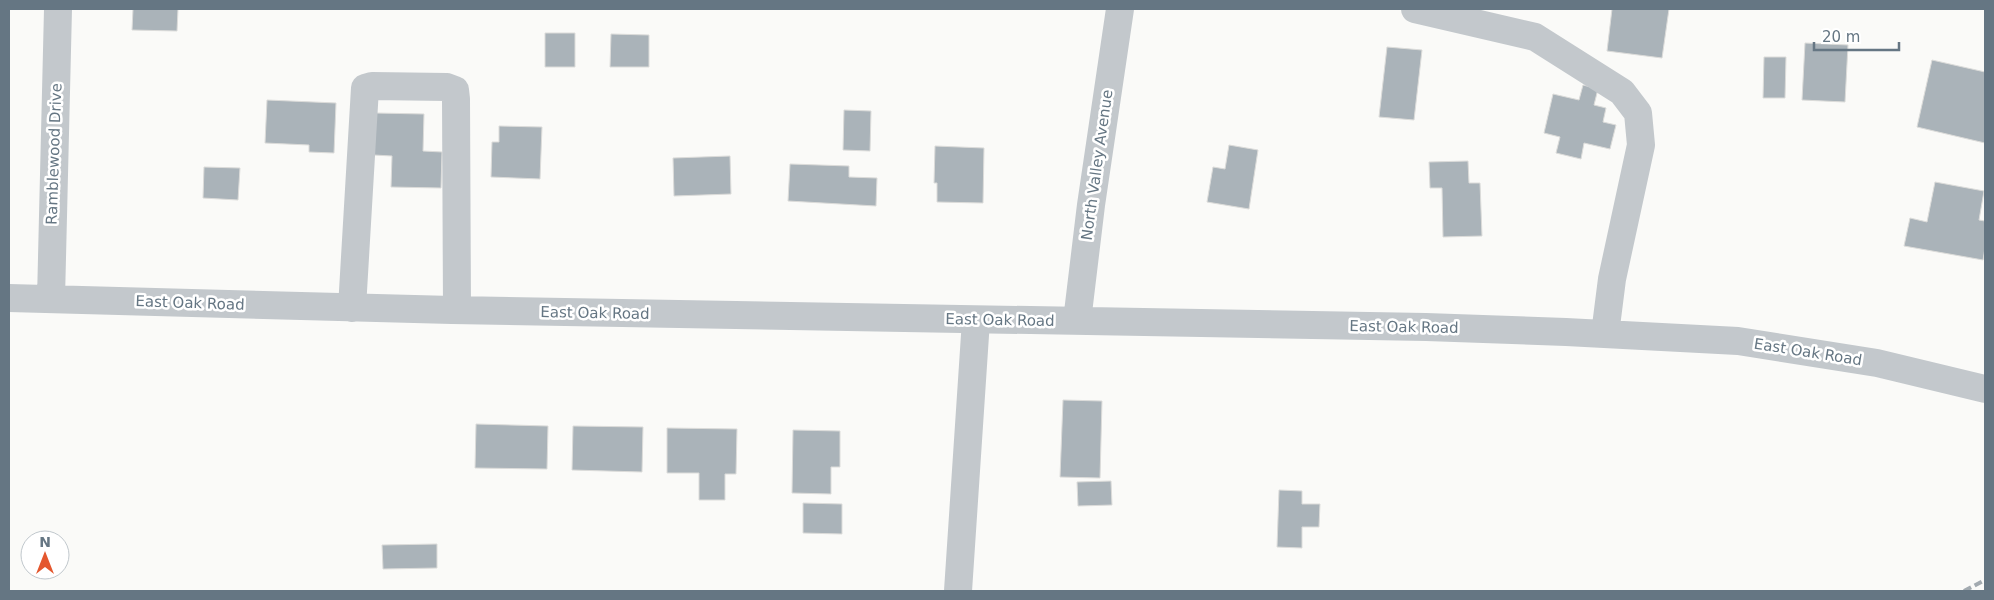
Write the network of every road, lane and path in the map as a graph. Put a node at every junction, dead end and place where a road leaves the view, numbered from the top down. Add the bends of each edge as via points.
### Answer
1 (58, 9) edge
2 (1120, 9) edge
3 (1415, 9) edge
4 (9, 298) edge
5 (50, 299) junction
6 (352, 308) junction
7 (457, 310) junction
8 (976, 320) junction
9 (1077, 321) junction
10 (1605, 334) junction
11 (1985, 390) edge
12 (958, 591) edge

1 - 5 street, Ramblewood Drive
2 - 9 street, North Valley Avenue
3 - 10 street via 1535,37 1622,92 1638,113 1640,145 1612,279
4 - 5 street, East Oak Road
5 - 6 street, East Oak Road
6 - 7 street, East Oak Road
6 - 7 street via 365,88 447,87 455,90 456,99
7 - 8 street, East Oak Road
8 - 9 street, East Oak Road
8 - 12 street
9 - 10 street, East Oak Road via 1426,327
10 - 11 street, East Oak Road via 1738,341 1877,363

